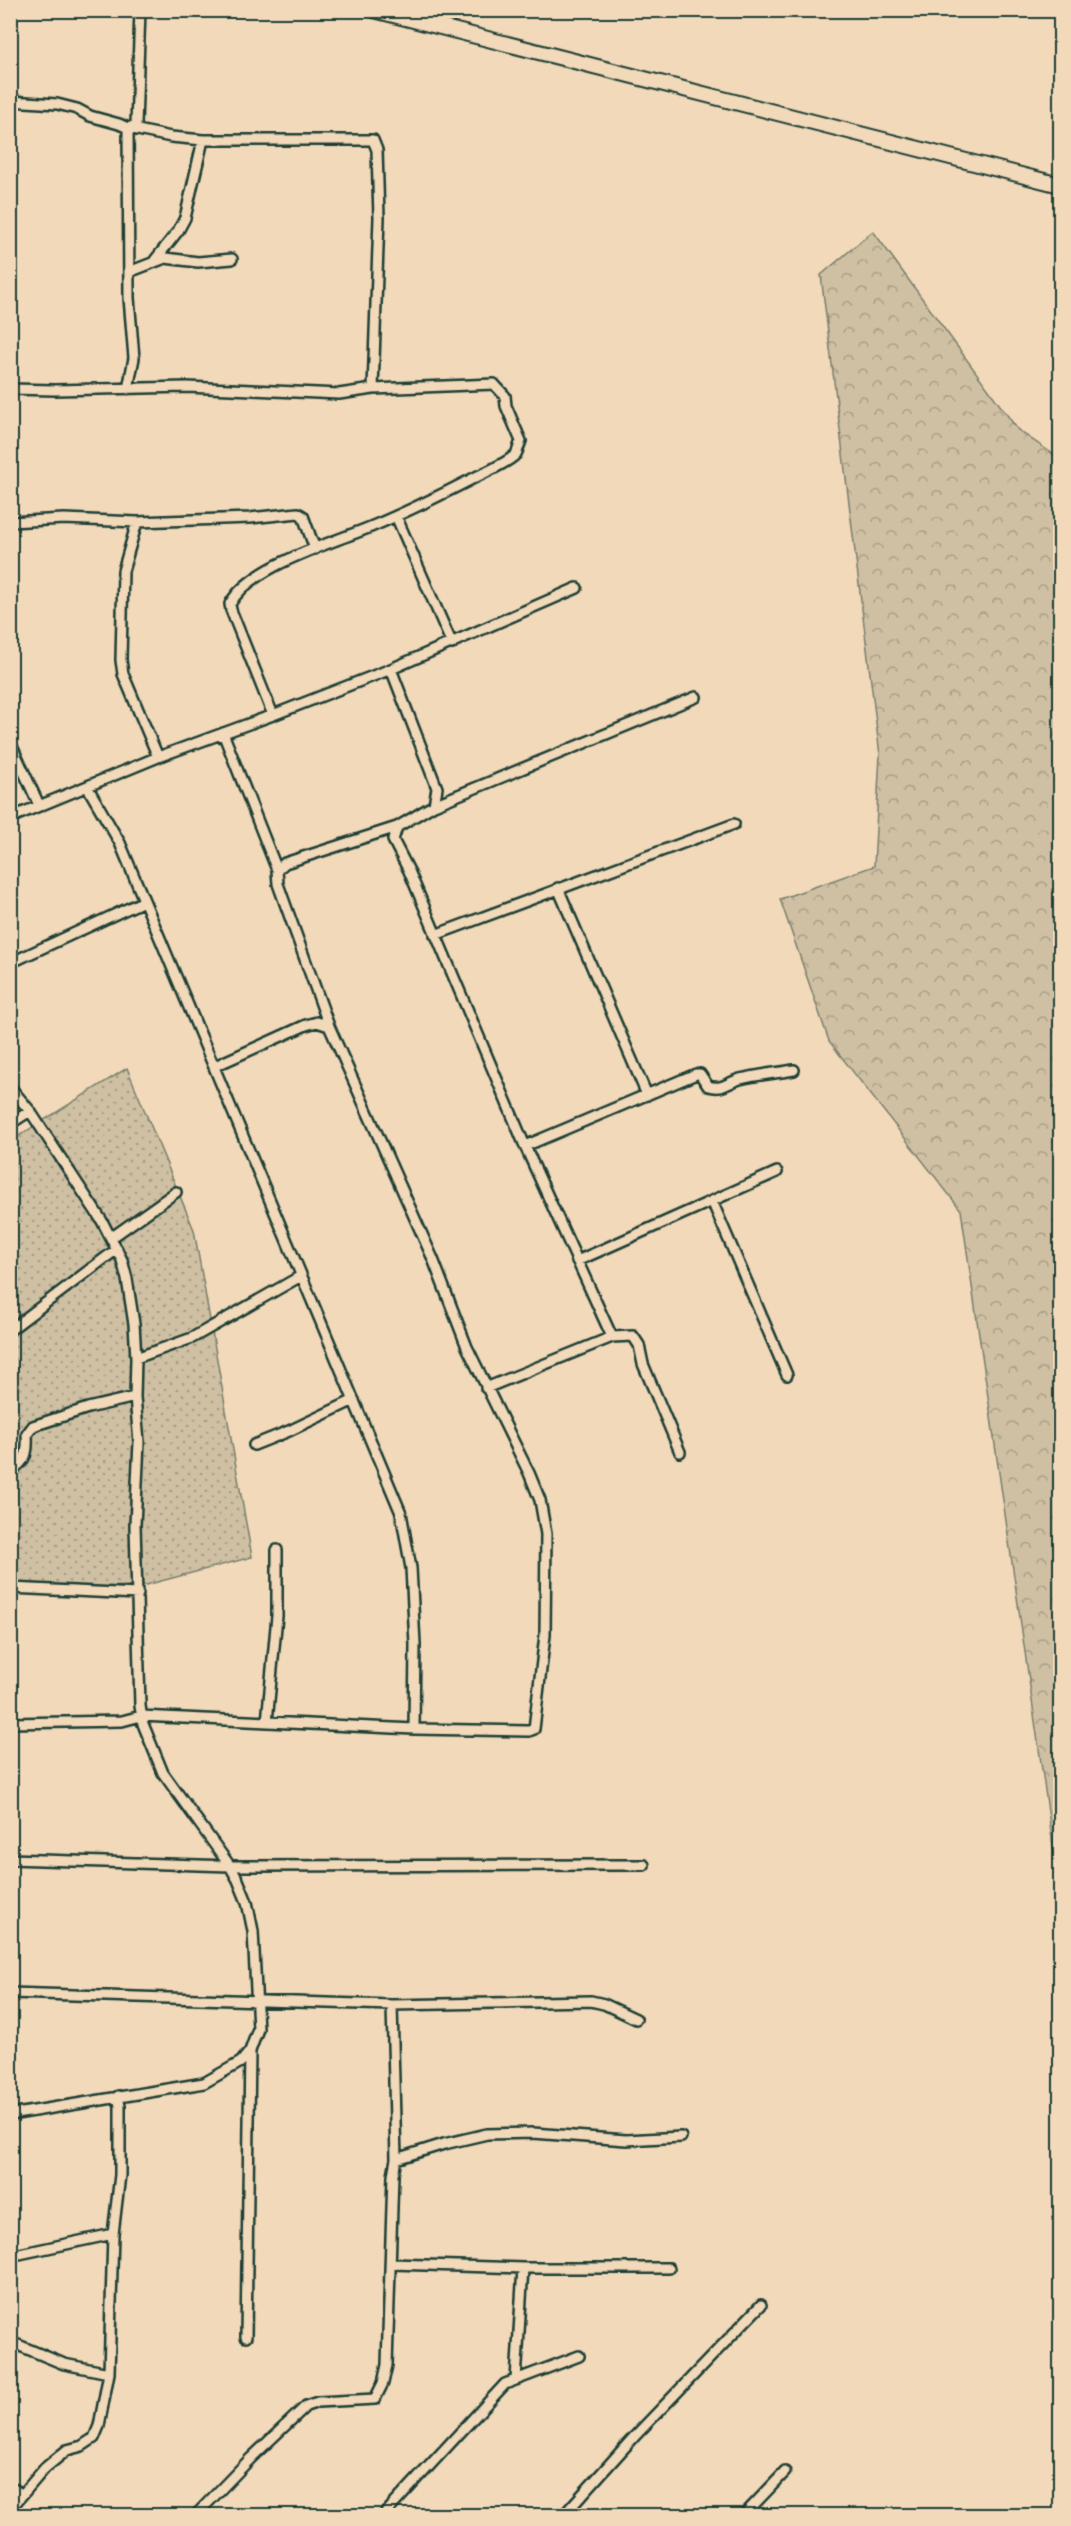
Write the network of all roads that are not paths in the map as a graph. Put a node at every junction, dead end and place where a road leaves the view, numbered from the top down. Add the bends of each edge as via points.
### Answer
1 (140, 10) edge
2 (374, 10) edge
3 (10, 101) edge
4 (128, 128) junction
5 (203, 140) junction
6 (1060, 185) edge
7 (155, 260) junction
8 (232, 260) dead end
9 (129, 272) junction
10 (10, 389) edge
11 (128, 389) junction
12 (373, 389) junction
13 (396, 516) junction
14 (10, 522) edge
15 (137, 522) junction
16 (315, 549) junction
17 (577, 588) dead end
18 (452, 644) junction
19 (391, 669) junction
20 (696, 697) dead end
21 (273, 715) junction
22 (223, 733) junction
23 (10, 742) edge
24 (158, 757) junction
25 (88, 788) junction
26 (434, 805) junction
27 (39, 806) junction
28 (10, 818) edge
29 (734, 824) dead end
30 (397, 827) junction
31 (277, 870) junction
32 (558, 888) junction
33 (144, 902) junction
34 (435, 934) junction
35 (10, 963) edge
36 (328, 1026) junction
37 (215, 1066) junction
38 (794, 1070) dead end
39 (10, 1087) edge
40 (647, 1095) junction
41 (30, 1111) junction
42 (10, 1124) edge
43 (525, 1146) junction
44 (777, 1172) dead end
45 (176, 1192) dead end
46 (712, 1202) junction
47 (111, 1238) junction
48 (117, 1250) junction
49 (578, 1262) junction
50 (301, 1276) junction
51 (10, 1330) edge
52 (612, 1337) junction
53 (136, 1358) junction
54 (787, 1375) dead end
55 (486, 1388) junction
56 (135, 1397) junction
57 (354, 1400) junction
58 (254, 1445) dead end
59 (680, 1452) dead end
60 (10, 1471) edge
61 (277, 1550) dead end
62 (10, 1588) edge
63 (138, 1594) junction
64 (141, 1716) junction
65 (267, 1722) junction
66 (10, 1723) edge
67 (414, 1729) junction
68 (10, 1859) edge
69 (644, 1865) dead end
70 (230, 1866) junction
71 (10, 1993) edge
72 (256, 2001) junction
73 (392, 2005) junction
74 (636, 2019) dead end
75 (250, 2051) junction
76 (118, 2096) junction
77 (10, 2115) edge
78 (681, 2137) dead end
79 (396, 2159) junction
80 (113, 2234) junction
81 (10, 2256) edge
82 (391, 2264) junction
83 (523, 2268) junction
84 (669, 2268) dead end
85 (761, 2305) dead end
86 (246, 2337) dead end
87 (18, 2345) dead end
88 (579, 2356) dead end
89 (109, 2373) junction
90 (516, 2380) junction
91 (785, 2472) dead end
92 (10, 2486) edge
93 (22, 2495) junction
94 (10, 2509) edge
95 (195, 2516) edge
96 (383, 2516) edge
97 (563, 2516) edge
98 (744, 2516) edge

1 - 4 street via 136,125
2 - 6 main road
3 - 4 street via 57,104
4 - 5 street
4 - 9 street
5 - 7 street via 185,218
5 - 12 street via 368,139 376,145 379,218
7 - 8 street
7 - 9 street
9 - 11 street via 134,358
10 - 11 street
11 - 12 street via 187,387 339,394
12 - 13 street via 494,384 505,396 521,441 516,453 499,465
13 - 16 street
13 - 18 street
14 - 15 street
15 - 16 street via 298,513 303,516
15 - 24 street via 123,571 121,660 123,674
16 - 21 street via 256,576 230,603
17 - 18 street
18 - 19 street
19 - 21 street
19 - 26 street via 437,788
20 - 26 street
21 - 22 street
22 - 24 street
22 - 31 street
23 - 27 street
24 - 25 street
25 - 27 street
25 - 33 street via 120,843
26 - 30 street
27 - 28 street
29 - 32 street
30 - 31 street via 285,863
30 - 34 street via 393,840
31 - 36 street via 278,884
32 - 34 street
32 - 40 street
33 - 35 street
33 - 37 street
34 - 43 street
36 - 37 street via 317,1022 306,1025
36 - 55 street via 433,1259
37 - 50 street
38 - 40 street via 715,1088 696,1074
39 - 41 street
40 - 43 street
41 - 42 street
41 - 47 street
43 - 49 street
44 - 46 street
45 - 47 street
46 - 49 street
46 - 54 street
47 - 48 street
48 - 51 street
48 - 53 street via 127,1279
49 - 52 street
50 - 53 street via 192,1338
50 - 57 street
52 - 55 street
52 - 59 street via 633,1336 639,1345
53 - 56 street
55 - 67 street via 529,1473 540,1500 546,1534 545,1635 536,1724 530,1731
56 - 60 street via 33,1426 27,1434 28,1453
56 - 63 street via 139,1442 135,1525
57 - 58 street
57 - 67 street via 401,1513 411,1568
61 - 65 street via 277,1616
62 - 63 street
63 - 64 street
64 - 65 street
64 - 66 street via 122,1721
64 - 70 street via 163,1773
65 - 67 street
68 - 70 street
69 - 70 street
70 - 72 street via 247,1902 253,1931
71 - 72 street
72 - 73 street
72 - 75 street via 258,2029
73 - 74 street via 591,2001
73 - 79 street
75 - 76 street via 231,2069 204,2083
75 - 86 street
76 - 77 street
76 - 80 street via 120,2175
78 - 79 street via 626,2140 487,2134
79 - 82 street
80 - 81 street
80 - 89 street
82 - 83 street
82 - 95 street via 387,2365 384,2383 375,2399 306,2406
83 - 84 street
83 - 90 street
85 - 97 street
87 - 89 street via 64,2364
88 - 90 street
89 - 93 street via 94,2439 60,2454
90 - 96 street via 495,2394
91 - 98 street
92 - 93 street
93 - 94 street

